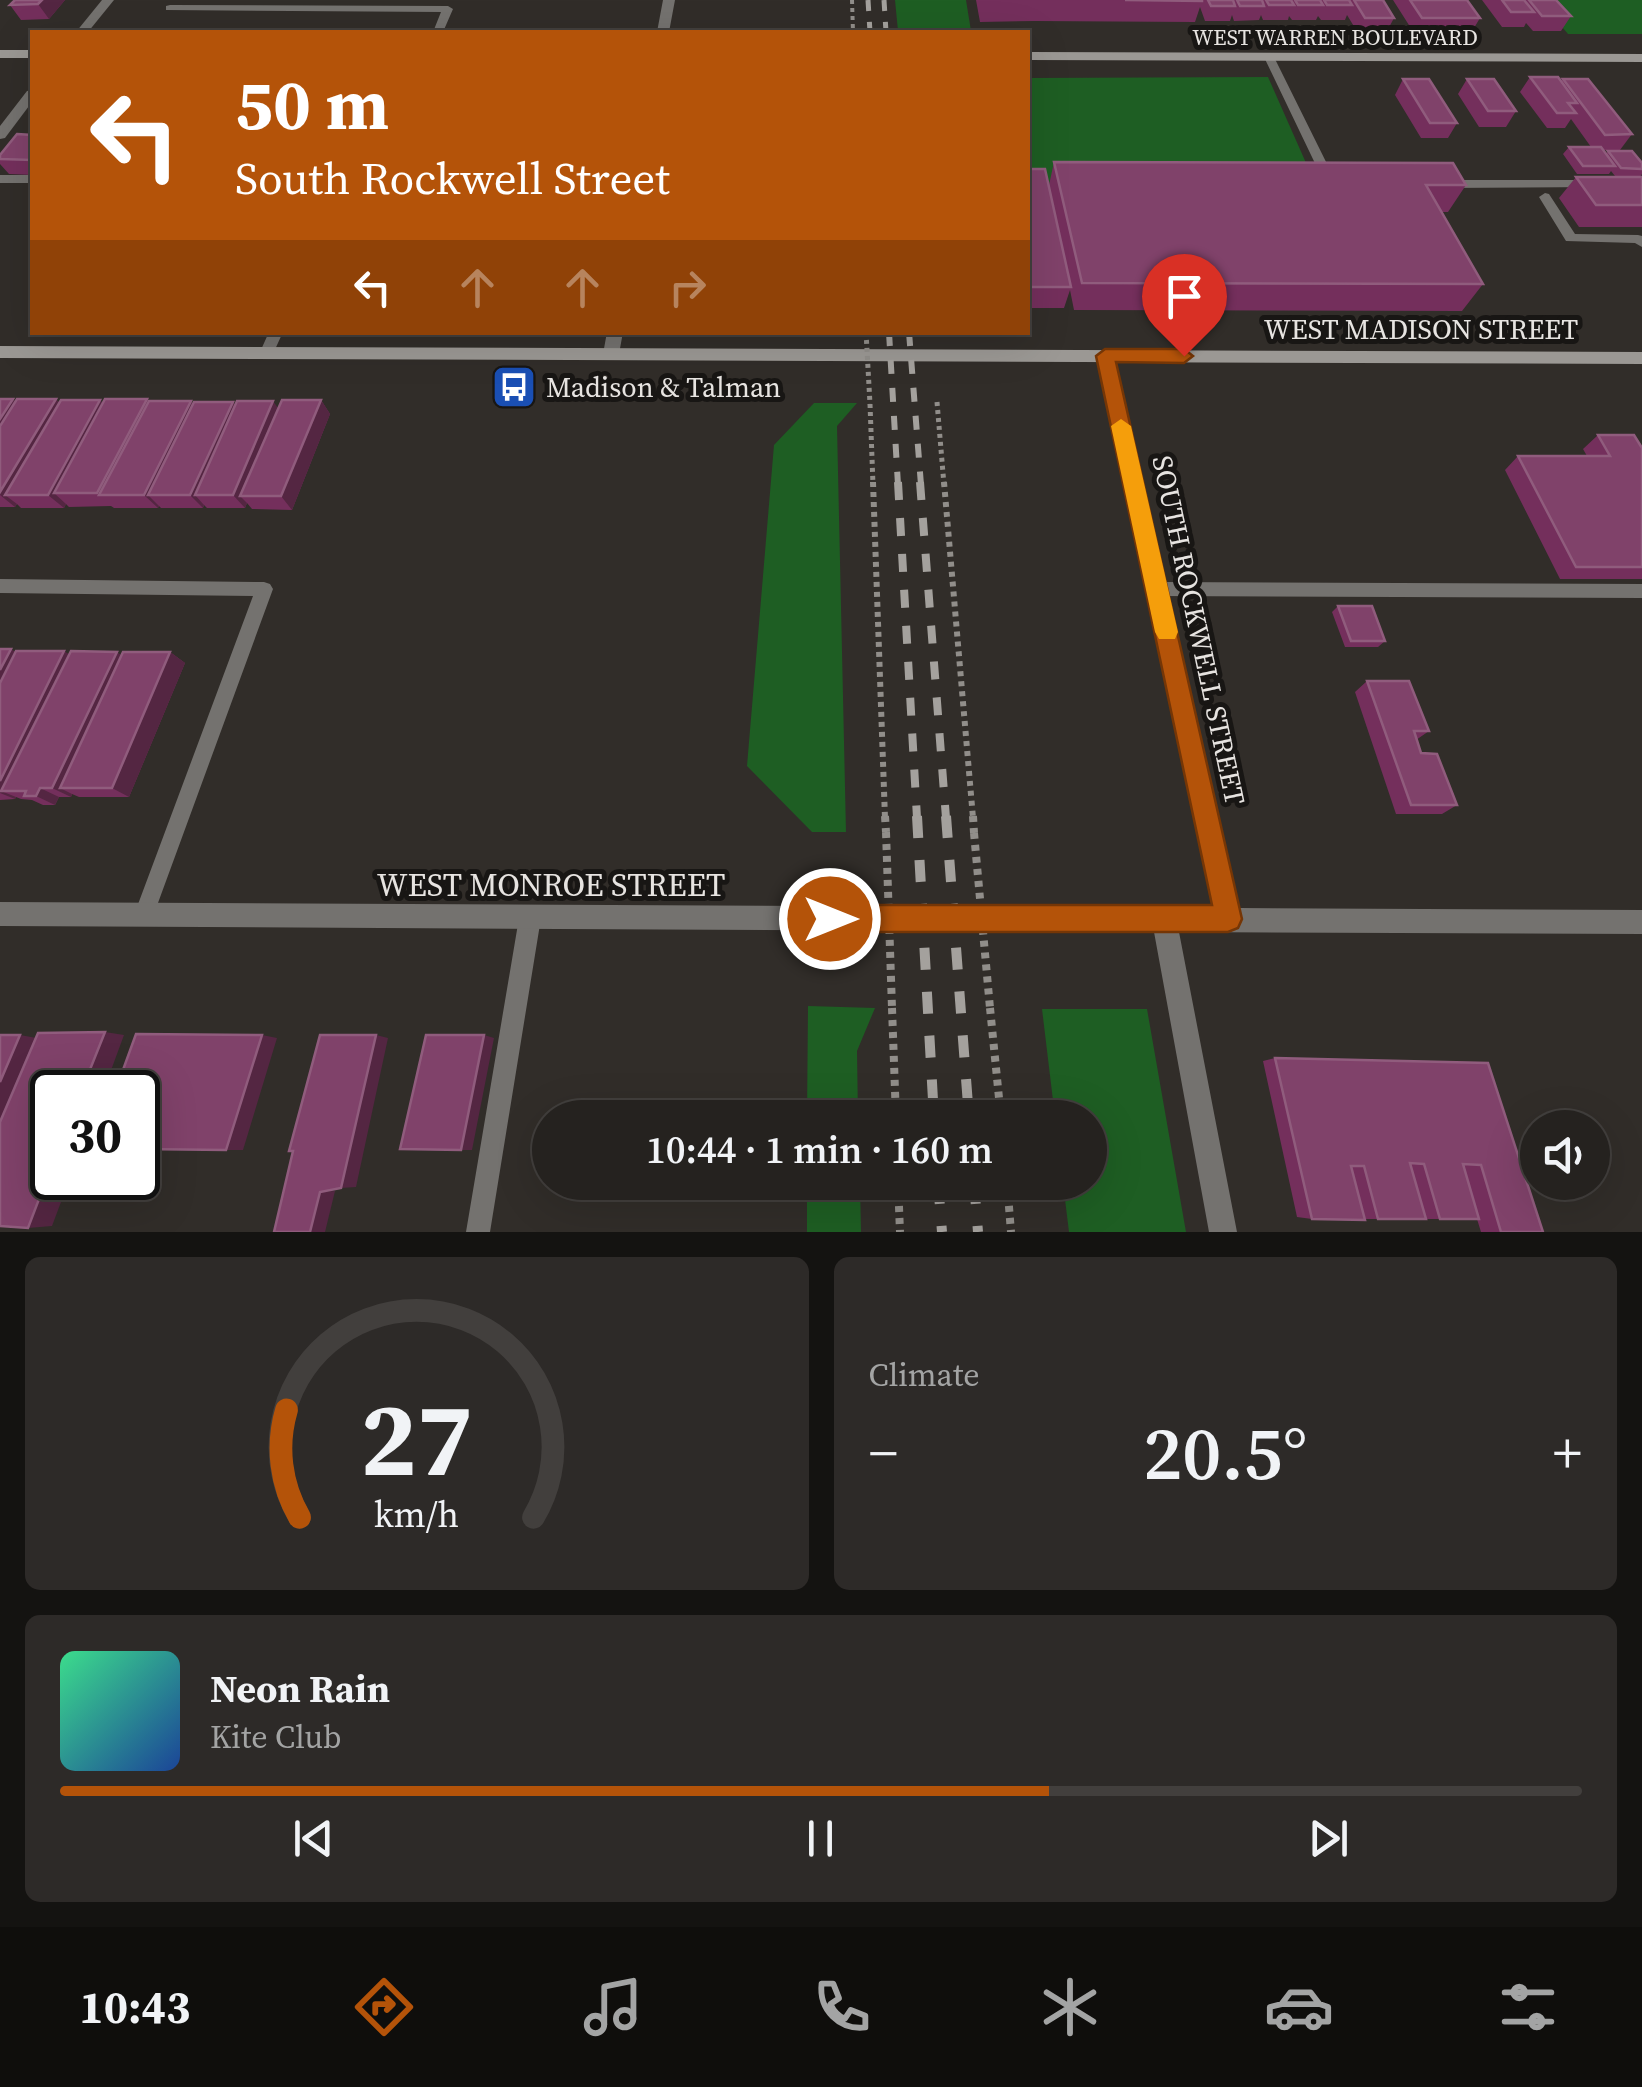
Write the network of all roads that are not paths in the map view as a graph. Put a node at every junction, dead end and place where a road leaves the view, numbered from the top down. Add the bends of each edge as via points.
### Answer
1 (108, 0) edge
2 (669, 0) edge
3 (170, 8) dead end
4 (84, 30) edge
5 (439, 30) edge
6 (664, 30) edge
7 (0, 54) edge
8 (30, 54) edge
9 (1030, 56) edge
10 (1268, 57) junction
11 (1642, 58) edge
12 (30, 97) edge
13 (0, 135) edge
14 (0, 179) edge
15 (30, 179) edge
16 (1350, 184) edge
17 (1424, 184) edge
18 (1606, 184) edge
19 (1544, 197) dead end
20 (1642, 244) edge
21 (275, 335) edge
22 (614, 335) edge
23 (0, 352) edge
24 (267, 352) junction
25 (611, 354) junction
26 (1105, 356) junction
27 (1642, 358) edge
28 (0, 586) edge
29 (1158, 589) junction
30 (1642, 591) edge
31 (0, 914) edge
32 (144, 916) junction
33 (530, 918) junction
34 (1164, 918) junction
35 (1228, 919) junction
36 (1642, 922) edge
37 (478, 1232) edge
38 (1223, 1232) edge

1 - 4 street
2 - 6 street
3 - 5 lane via 448,9
7 - 8 main road
9 - 10 main road, WEST WARREN BOULEVARD
10 - 11 main road, WEST WARREN BOULEVARD
10 - 16 lane via 1331,184
12 - 13 street
14 - 15 lane
17 - 18 lane
19 - 20 lane via 1571,238 1638,238
21 - 24 lane
22 - 25 street
23 - 24 main road, WEST MADISON STREET
24 - 25 main road, WEST MADISON STREET
25 - 26 main road, WEST MADISON STREET
26 - 27 main road, WEST MADISON STREET
26 - 29 street, SOUTH ROCKWELL STREET
28 - 32 lane via 264,589
29 - 30 lane
29 - 35 street, SOUTH ROCKWELL STREET
31 - 32 street, WEST MONROE STREET
32 - 33 street, WEST MONROE STREET
33 - 34 street, WEST MONROE STREET
33 - 37 lane
34 - 35 street, WEST MONROE STREET
34 - 38 street
35 - 36 street, WEST MONROE STREET

